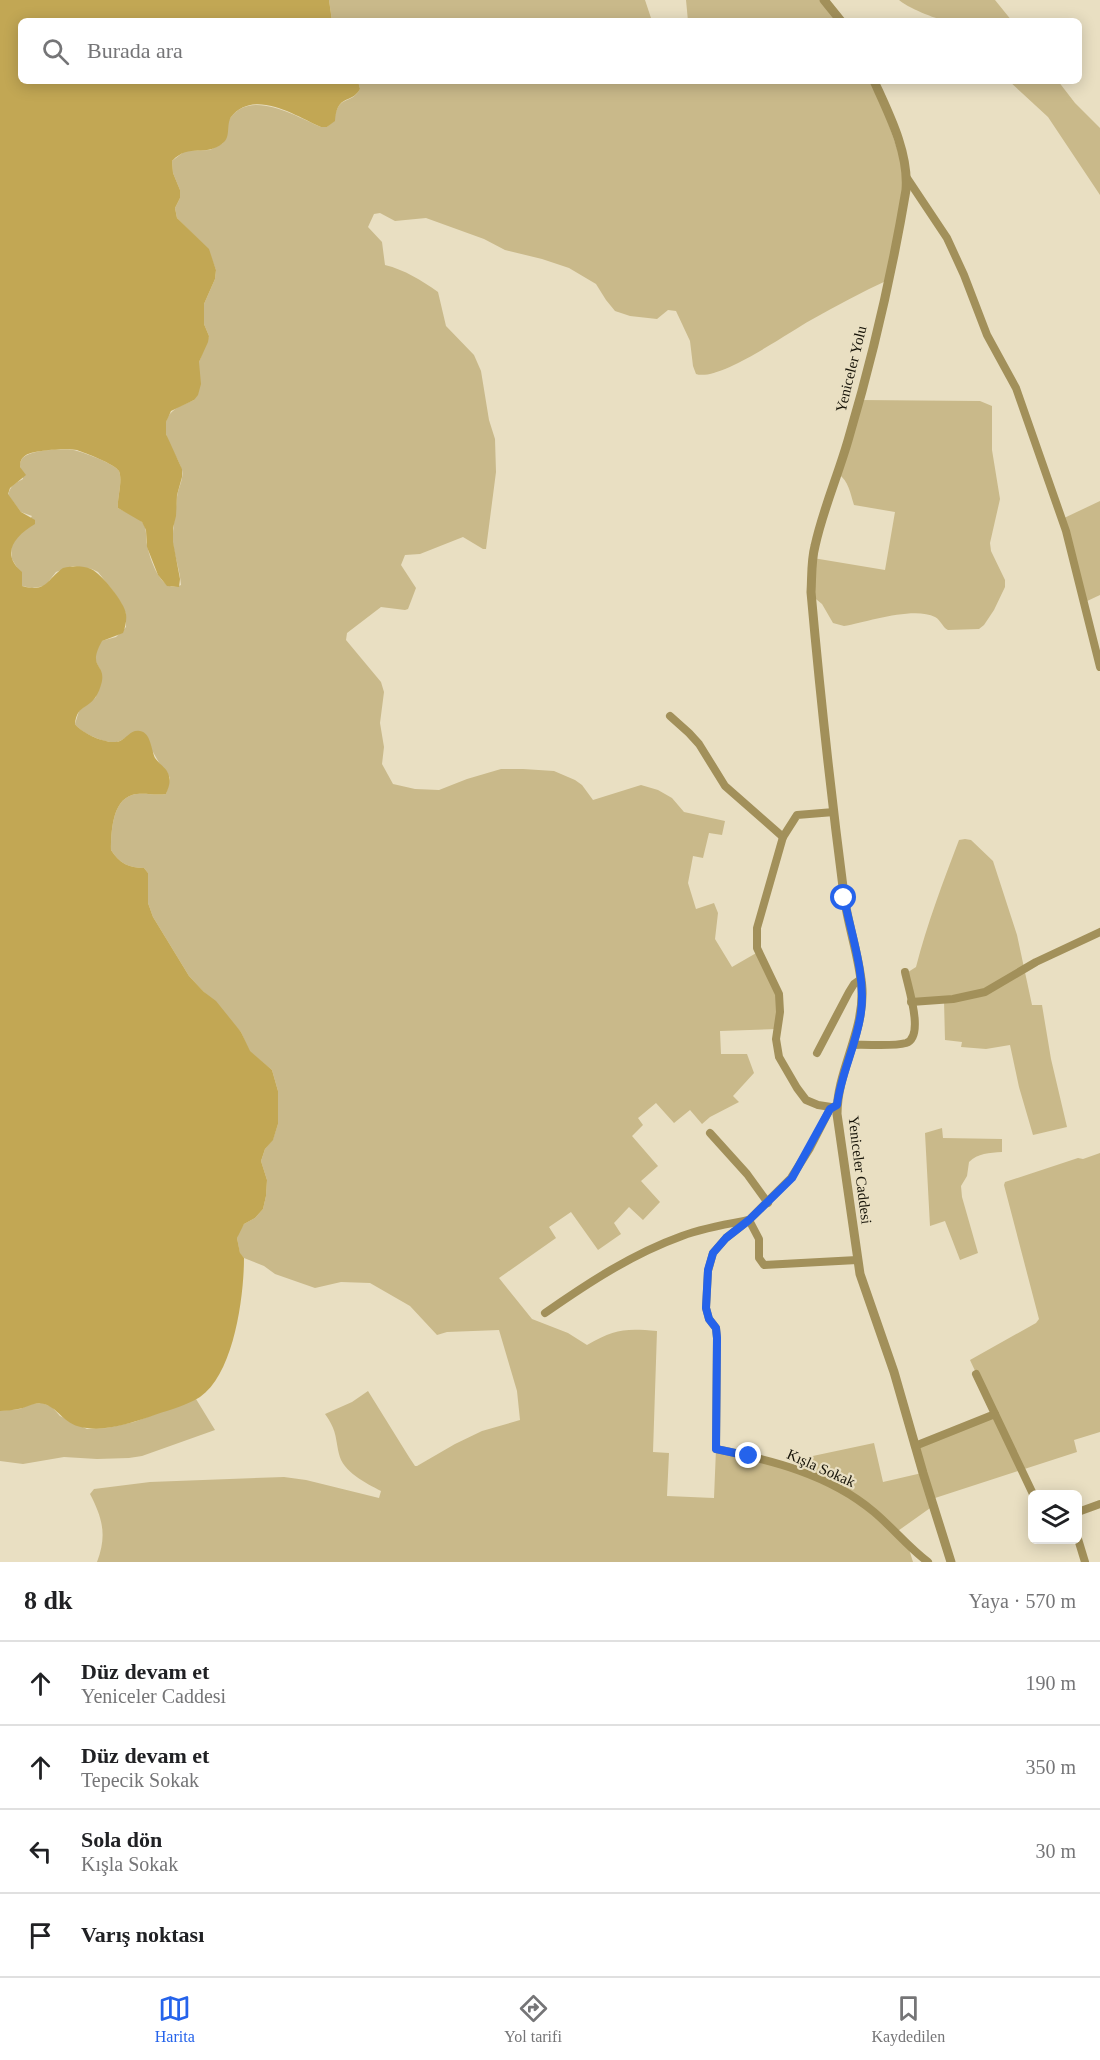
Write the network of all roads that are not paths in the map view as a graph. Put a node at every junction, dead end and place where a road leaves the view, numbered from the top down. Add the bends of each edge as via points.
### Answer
1 (824, 0) edge
2 (839, 18) edge
3 (875, 84) edge
4 (907, 178) junction
5 (819, 666) joint
6 (1100, 667) edge
7 (670, 716) dead end
8 (834, 812) junction
9 (783, 837) junction
10 (1100, 932) edge
11 (905, 972) dead end
12 (861, 979) junction
13 (911, 1002) junction
14 (853, 1045) junction
15 (817, 1053) dead end
16 (834, 1106) junction
17 (710, 1133) dead end
18 (768, 1203) junction
19 (749, 1220) junction
20 (857, 1260) junction
21 (545, 1313) dead end
22 (976, 1374) dead end
23 (995, 1414) junction
24 (915, 1446) junction
25 (1031, 1490) edge
26 (1100, 1504) edge
27 (1082, 1510) edge
28 (1079, 1544) edge
29 (928, 1562) edge
30 (951, 1562) edge
31 (1085, 1562) edge

1 - 2 street
3 - 4 street, Yeniceler Yolu via 893,125
4 - 5 street, Yeniceler Yolu via 866,374 814,548 811,592
4 - 6 street via 947,238 987,335 1016,388 1075,562
5 - 8 street, Yeniceler Caddesi
7 - 9 street via 699,744 725,786
8 - 9 street via 797,815
8 - 12 street, Yeniceler Caddesi via 844,898
9 - 16 street via 757,928 757,948 779,994 779,1057 806,1100
10 - 13 street via 1036,962 985,992
11 - 13 street
12 - 14 street, Yeniceler Caddesi via 861,1011
12 - 15 street via 849,992
13 - 14 street via 916,1025 912,1040 903,1044
14 - 16 street, Yeniceler Caddesi
16 - 18 street via 792,1178
16 - 20 street, Yeniceler Caddesi
17 - 18 street
18 - 19 street
19 - 20 street via 759,1239 759,1258 764,1265
19 - 21 street via 683,1235 656,1247 600,1276
19 - 29 street, Kışla Sokak via 718,1245 708,1270 706,1308 717,1338 716,1449 781,1464 834,1486 873,1512
20 - 24 street, Yeniceler Caddesi
22 - 23 street
23 - 24 street
23 - 25 street
24 - 30 street, Yeniceler Caddesi
26 - 27 street
28 - 31 street

